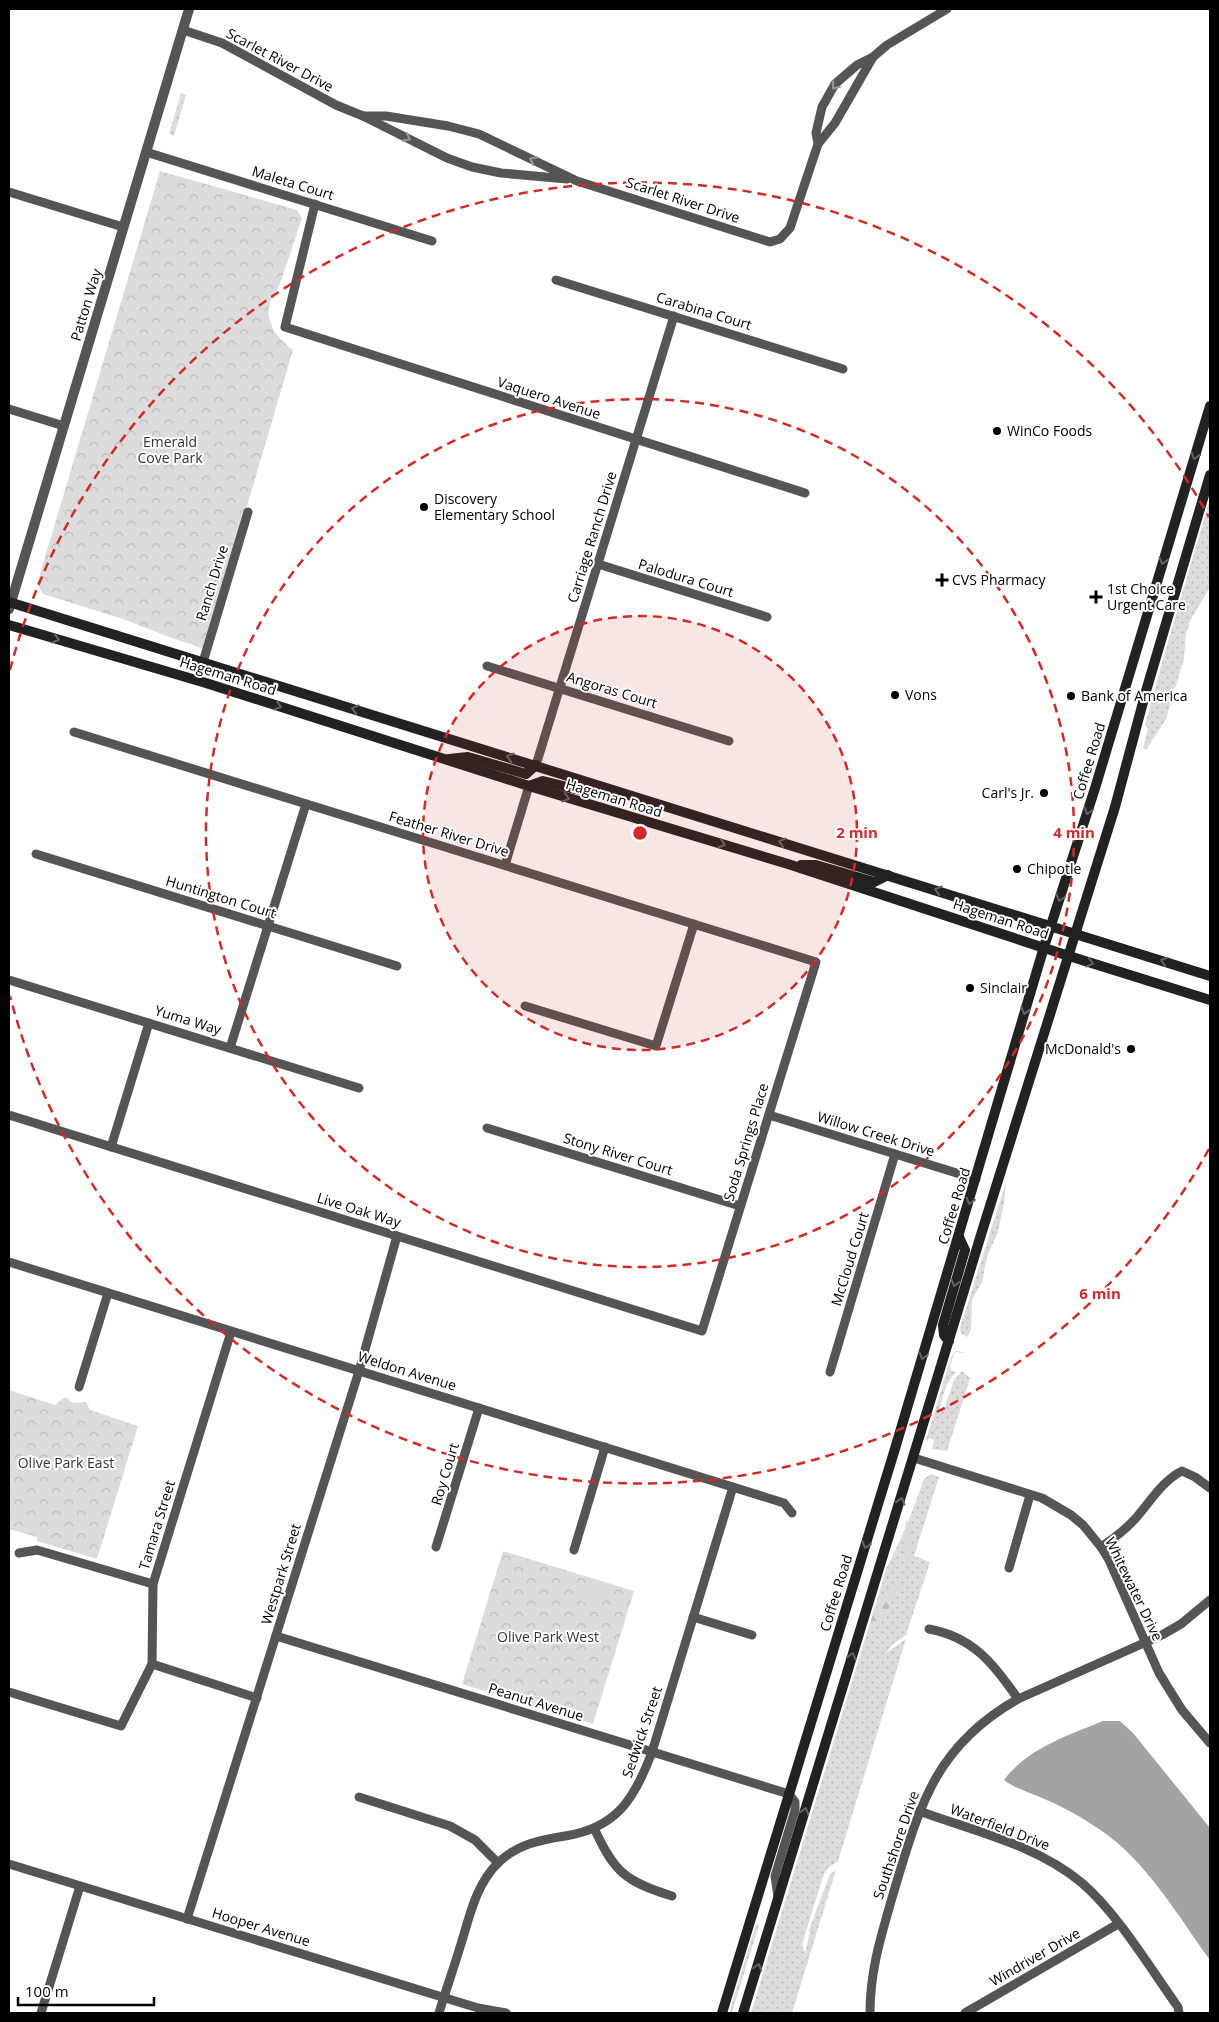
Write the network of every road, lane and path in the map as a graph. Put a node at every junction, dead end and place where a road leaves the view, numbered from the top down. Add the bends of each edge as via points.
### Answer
1 (189, 9) edge
2 (947, 9) edge
3 (183, 30) junction
4 (873, 57) junction
5 (363, 116) junction
6 (818, 144) junction
7 (146, 152) junction
8 (577, 181) junction
9 (9, 192) edge
10 (314, 204) junction
11 (123, 227) junction
12 (432, 241) dead end
13 (556, 280) dead end
14 (674, 316) junction
15 (843, 369) dead end
16 (1210, 406) edge
17 (9, 409) edge
18 (64, 426) junction
19 (636, 440) junction
20 (1210, 475) edge
21 (805, 493) dead end
22 (248, 512) dead end
23 (598, 564) junction
24 (9, 604) edge
25 (767, 617) dead end
26 (9, 625) edge
27 (202, 662) junction
28 (487, 666) dead end
29 (560, 689) junction
30 (74, 732) dead end
31 (729, 741) dead end
32 (446, 759) junction
33 (536, 766) junction
34 (529, 786) junction
35 (638, 799) junction
36 (306, 804) junction
37 (36, 854) dead end
38 (788, 864) junction
39 (505, 865) junction
40 (888, 875) junction
41 (694, 924) junction
42 (1051, 925) junction
43 (268, 926) junction
44 (1076, 933) junction
45 (1044, 947) junction
46 (1069, 956) junction
47 (816, 962) joint
48 (397, 966) dead end
49 (1210, 976) edge
50 (9, 980) edge
51 (1210, 1000) edge
52 (526, 1006) dead end
53 (149, 1023) junction
54 (230, 1048) junction
55 (359, 1088) dead end
56 (9, 1115) edge
57 (769, 1115) junction
58 (488, 1128) dead end
59 (111, 1147) junction
60 (895, 1154) junction
61 (976, 1179) junction
62 (740, 1206) junction
63 (398, 1236) junction
64 (959, 1237) junction
65 (9, 1262) edge
66 (108, 1293) junction
67 (702, 1331) joint
68 (231, 1332) junction
69 (949, 1340) junction
70 (359, 1371) junction
71 (830, 1372) dead end
72 (79, 1386) dead end
73 (480, 1408) junction
74 (605, 1447) junction
75 (914, 1458) junction
76 (734, 1487) junction
77 (1210, 1488) edge
78 (1030, 1495) junction
79 (792, 1513) dead end
80 (436, 1547) dead end
81 (1101, 1547) junction
82 (574, 1550) dead end
83 (19, 1553) dead end
84 (1009, 1568) dead end
85 (153, 1584) junction
86 (1210, 1600) edge
87 (693, 1617) junction
88 (929, 1628) dead end
89 (752, 1635) dead end
90 (276, 1636) junction
91 (1146, 1643) junction
92 (152, 1664) junction
93 (9, 1692) edge
94 (256, 1698) junction
95 (1018, 1699) junction
96 (1210, 1743) edge
97 (652, 1752) junction
98 (789, 1794) junction
99 (359, 1797) dead end
100 (919, 1811) junction
101 (594, 1828) junction
102 (498, 1863) junction
103 (9, 1864) edge
104 (80, 1886) junction
105 (672, 1896) dead end
106 (778, 1898) junction
107 (187, 1919) junction
108 (1118, 1924) junction
109 (444, 1998) junction
110 (41, 2013) edge
111 (439, 2013) edge
112 (506, 2013) edge
113 (722, 2013) edge
114 (743, 2013) edge
115 (870, 2013) edge
116 (965, 2013) edge
117 (1178, 2013) edge

1 - 3 street, Patton Way
2 - 4 street via 887,44
3 - 5 street, Scarlet River Drive via 222,43 336,105
3 - 7 street, Patton Way
4 - 6 street via 835,122
4 -> 6 street via 857,64 835,84 822,107 816,133
8 -> 5 street, Scarlet River Drive via 479,134 386,116
5 -> 8 street, Scarlet River Drive via 472,168
6 - 8 street, Scarlet River Drive via 790,228 780,239 770,242
7 - 10 street, Maleta Court
7 - 11 street, Patton Way
9 - 11 street
10 - 12 street, Maleta Court
10 - 19 street, Vaquero Avenue via 285,327
11 - 18 street, Patton Way
13 - 14 street, Carabina Court
14 - 15 street, Carabina Court
14 - 19 street, Carriage Ranch Drive
16 -> 42 main road, Coffee Road
17 - 18 street
18 - 24 street, Patton Way
19 - 21 street, Vaquero Avenue
19 - 23 street, Carriage Ranch Drive
20 - 44 main road
22 - 27 street, Ranch Drive
23 - 25 street, Palodura Court
23 - 29 street, Carriage Ranch Drive
24 - 27 main road, Hageman Road
26 -> 32 main road, Hageman Road
33 -> 27 main road, Hageman Road
28 - 29 street, Angoras Court
29 - 31 street, Angoras Court
29 - 33 street, Carriage Ranch Drive
30 - 36 street, Feather River Drive
32 - 33 main road via 468,757 526,774
32 - 34 main road, Hageman Road
33 - 35 main road, Hageman Road
34 - 35 main road via 543,781 594,794
34 -> 38 main road, Hageman Road
34 - 39 street
40 -> 35 main road, Hageman Road
36 - 39 street, Feather River Drive
36 - 43 street
37 - 43 street, Huntington Court
38 - 40 main road via 816,866 874,882
38 - 45 main road, Hageman Road
39 - 41 street, Feather River Drive
42 -> 40 main road, Hageman Road
41 - 47 street, Feather River Drive
41 - 52 street via 656,1046
42 - 44 main road, Hageman Road
42 - 45 main road, Coffee Road
43 - 48 street, Huntington Court
43 - 54 street
44 - 46 main road
49 -> 44 main road, Hageman Road
45 - 46 main road, Hageman Road
45 -> 61 main road, Coffee Road
46 -> 51 main road, Hageman Road
46 - 69 main road
47 - 57 street, Soda Springs Place
50 - 53 street, Yuma Way
53 - 54 street, Yuma Way
53 - 59 street
54 - 55 street, Yuma Way
56 - 59 street, Live Oak Way
57 - 60 street, Willow Creek Drive
57 - 62 street, Soda Springs Place
58 - 62 street, Stony River Court
59 - 63 street, Live Oak Way
60 - 61 street, Willow Creek Drive
60 - 71 street, McCloud Court
61 -> 64 main road, Coffee Road
62 - 67 street, Soda Springs Place
63 - 67 street, Live Oak Way
63 - 70 street, Westpark Street
64 -> 69 main road via 965,1250 943,1325 944,1335
64 -> 98 main road, Coffee Road
65 - 66 street, Weldon Avenue
66 - 68 street, Weldon Avenue
66 - 72 street
68 - 70 street, Weldon Avenue
68 - 85 street, Tamara Street
69 - 75 main road
70 - 73 street, Weldon Avenue
70 - 90 street, Westpark Street
73 - 74 street, Weldon Avenue
73 - 80 street, Roy Court
74 - 76 street, Weldon Avenue
74 - 82 street
75 - 78 street, Whitewater Drive
106 -> 75 main road
76 - 79 street, Weldon Avenue via 784,1503
76 - 87 street, Sedwick Street
77 - 81 street via 1182,1471 1171,1477 1134,1519
78 - 81 street, Whitewater Drive via 1071,1515
78 - 84 street
81 - 91 street, Whitewater Drive
83 - 85 street via 37,1550
85 - 92 street, Tamara Street
86 - 91 street, Southshore Drive via 1181,1624
87 - 89 street
87 - 97 street, Sedwick Street
88 - 95 street via 962,1638 1006,1681
90 - 94 street, Westpark Street
90 - 97 street, Peanut Avenue
91 - 95 street, Southshore Drive
91 - 96 street, Whitewater Drive via 1170,1692
92 - 93 street, Tamara Street via 121,1726
92 - 94 street
94 - 107 street, Westpark Street
95 - 100 street, Southshore Drive via 985,1720 954,1751
97 - 98 street, Peanut Avenue
97 - 101 street, Sedwick Street via 628,1801
98 - 106 street via 795,1802 795,1810 775,1876
98 - 113 main road, Coffee Road
99 - 102 street via 450,1826 475,1840
100 - 108 street, Waterfield Drive via 1047,1859 1098,1898
100 - 115 street, Southshore Drive via 876,1951
101 - 102 street, Sedwick Street via 533,1842
101 - 105 street via 606,1853 624,1875
102 - 109 street, Sedwick Street via 487,1875 474,1902
103 - 104 street, Hooper Avenue
104 - 107 street, Hooper Avenue
104 - 110 street
114 -> 106 main road
107 - 109 street, Hooper Avenue
108 - 116 street, Windriver Drive
108 - 117 street, Waterfield Drive via 1178,2007
109 - 111 street, Sedwick Street
109 - 112 street, Hooper Avenue

